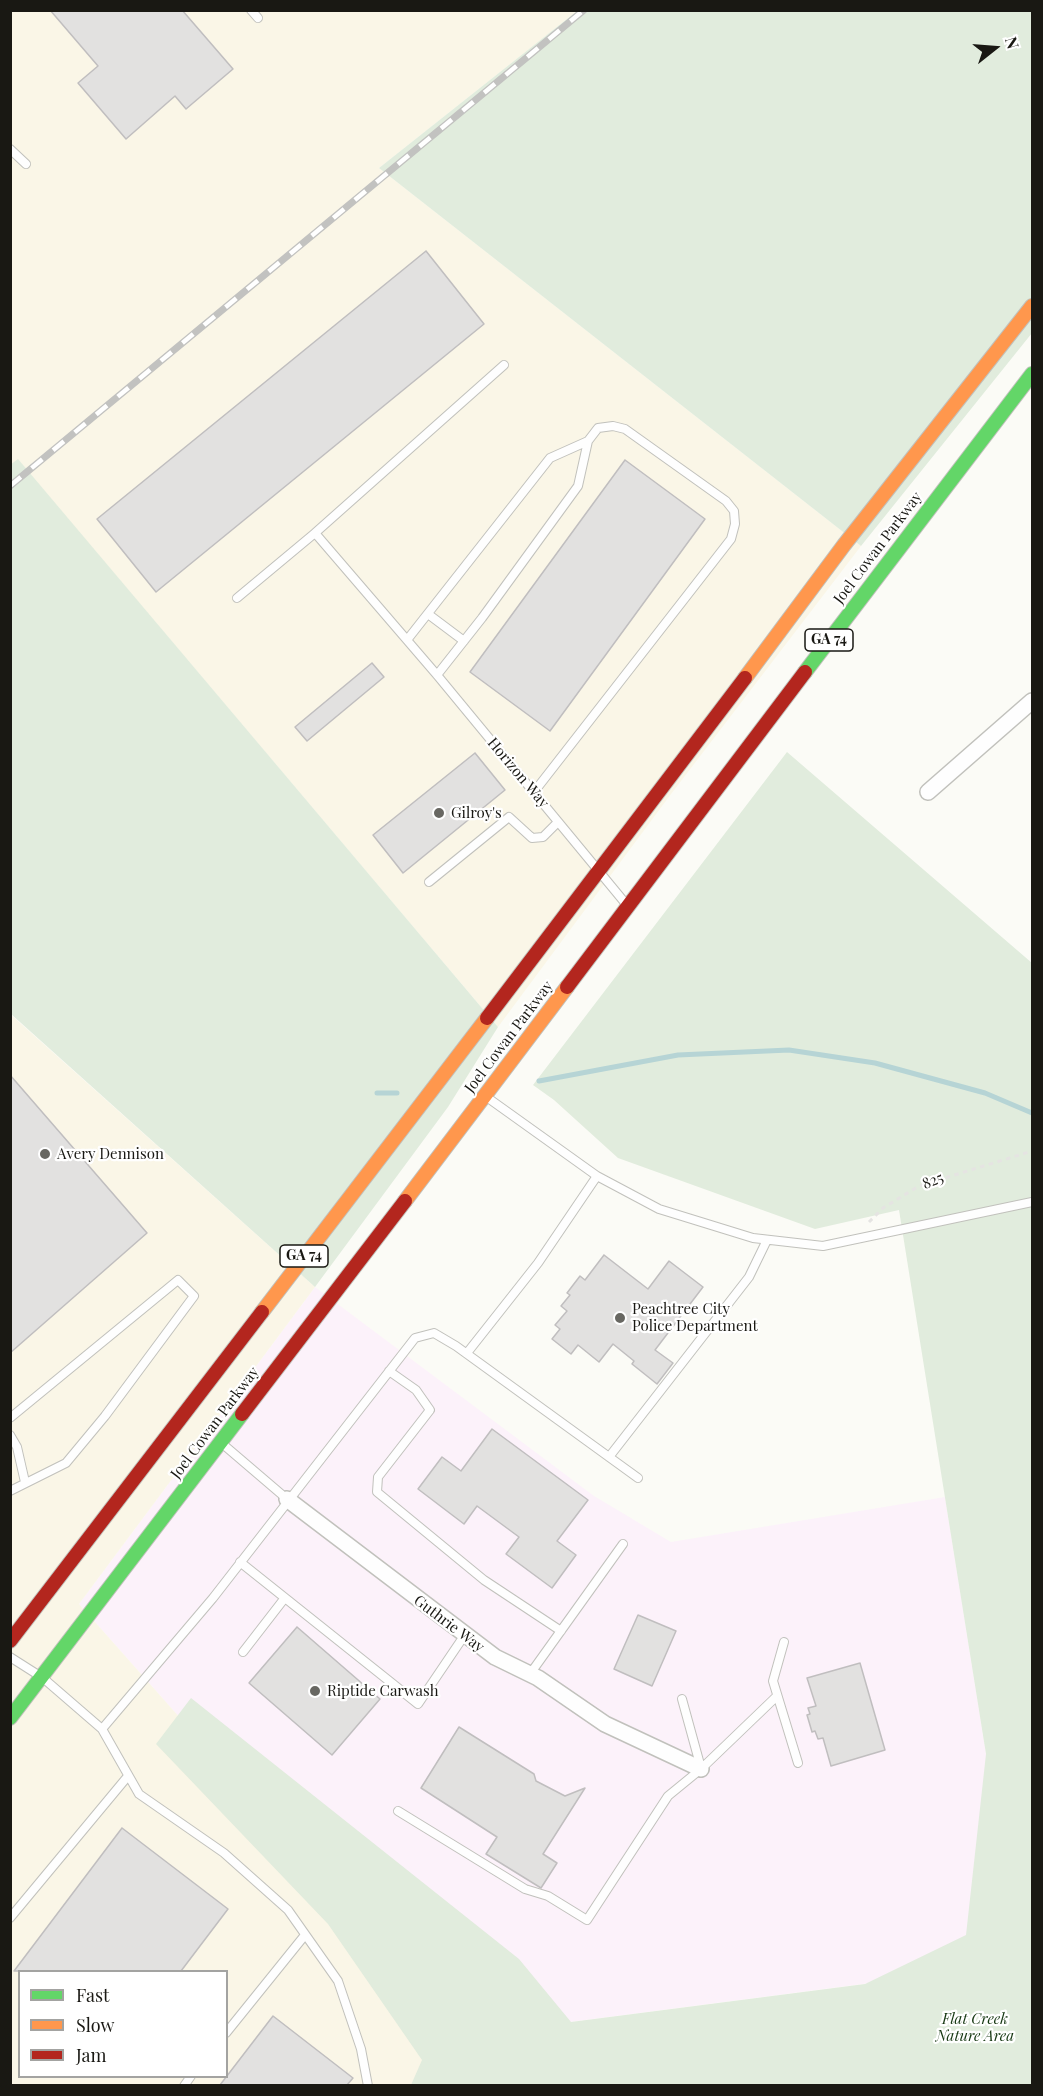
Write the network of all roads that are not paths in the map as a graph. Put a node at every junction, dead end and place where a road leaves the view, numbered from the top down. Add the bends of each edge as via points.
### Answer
1 (251, 10) edge
2 (258, 18) dead end
3 (10, 149) edge
4 (26, 164) dead end
5 (1032, 306) edge
6 (504, 365) dead end
7 (1032, 374) edge
8 (588, 441) junction
9 (315, 533) junction
10 (237, 598) dead end
11 (428, 614) junction
12 (407, 640) junction
13 (464, 641) junction
14 (437, 675) junction
15 (1032, 701) edge
16 (534, 792) junction
17 (928, 792) dead end
18 (558, 822) junction
19 (599, 872) junction
20 (429, 882) dead end
21 (628, 907) junction
22 (485, 1096) junction
23 (597, 1176) junction
24 (1032, 1202) edge
25 (767, 1240) junction
26 (467, 1353) junction
27 (389, 1371) junction
28 (10, 1418) edge
29 (10, 1435) edge
30 (220, 1442) junction
31 (609, 1457) junction
32 (638, 1478) dead end
33 (25, 1482) junction
34 (10, 1491) edge
35 (287, 1499) junction
36 (623, 1544) dead end
37 (240, 1562) junction
38 (284, 1599) junction
39 (561, 1631) junction
40 (464, 1636) junction
41 (10, 1641) edge
42 (784, 1642) dead end
43 (243, 1652) dead end
44 (10, 1657) edge
45 (530, 1674) junction
46 (43, 1678) junction
47 (777, 1696) junction
48 (682, 1699) dead end
49 (10, 1718) edge
50 (102, 1729) junction
51 (798, 1763) dead end
52 (701, 1769) junction
53 (128, 1776) junction
54 (398, 1811) dead end
55 (10, 1918) edge
56 (306, 1935) junction
57 (228, 2031) edge
58 (368, 2085) edge

1 - 2 lane
3 - 4 lane
5 - 19 main road, Joel Cowan Parkway / GA 74 via 844,546
6 - 9 lane
7 - 21 main road, Joel Cowan Parkway / GA 74
8 - 11 lane via 550,458
8 - 13 lane via 578,486
8 - 16 lane via 598,428 626,429 726,501 734,511 735,524 731,539
9 - 10 lane
9 - 12 lane, Horizon Way
11 - 12 lane
11 - 13 lane
12 - 14 lane, Horizon Way
13 - 14 lane
14 - 16 lane, Horizon Way
15 - 17 street
16 - 18 lane, Horizon Way
18 - 19 lane, Horizon Way
18 - 20 lane via 543,837 532,838 509,817
19 - 21 lane, Horizon Way
19 - 41 main road, Joel Cowan Parkway / GA 74
21 - 22 main road, Joel Cowan Parkway / GA 74
22 - 23 lane
22 - 30 main road, Joel Cowan Parkway / GA 74
23 - 25 lane via 659,1209
23 - 26 lane via 538,1263
24 - 25 lane via 823,1246
25 - 31 lane via 749,1277
26 - 27 lane via 434,1333 415,1338
26 - 31 lane
27 - 35 lane
27 - 39 lane via 416,1390 430,1410 378,1477 377,1492 484,1580
28 - 33 lane via 178,1280 194,1296 66,1463
29 - 33 lane via 17,1447
30 - 35 lane, Guthrie Way
30 - 46 main road, Joel Cowan Parkway / GA 74
31 - 32 lane
33 - 34 lane
35 - 37 lane
35 - 40 street, Guthrie Way
36 - 39 lane
37 - 38 lane
37 - 50 lane
38 - 40 lane via 418,1704
38 - 43 lane
39 - 45 lane
40 - 45 street, Guthrie Way
42 - 47 lane via 773,1676
44 - 46 lane
45 - 52 street, Guthrie Way via 605,1724
46 - 49 main road, Joel Cowan Parkway / GA 74
46 - 50 lane
47 - 51 lane
47 - 52 lane
48 - 52 lane
50 - 53 lane
52 - 54 lane via 669,1796 587,1920 548,1896 525,1889
53 - 55 lane
53 - 56 lane via 139,1794 225,1853 288,1910
56 - 57 lane
56 - 58 lane via 338,1981 361,2049

